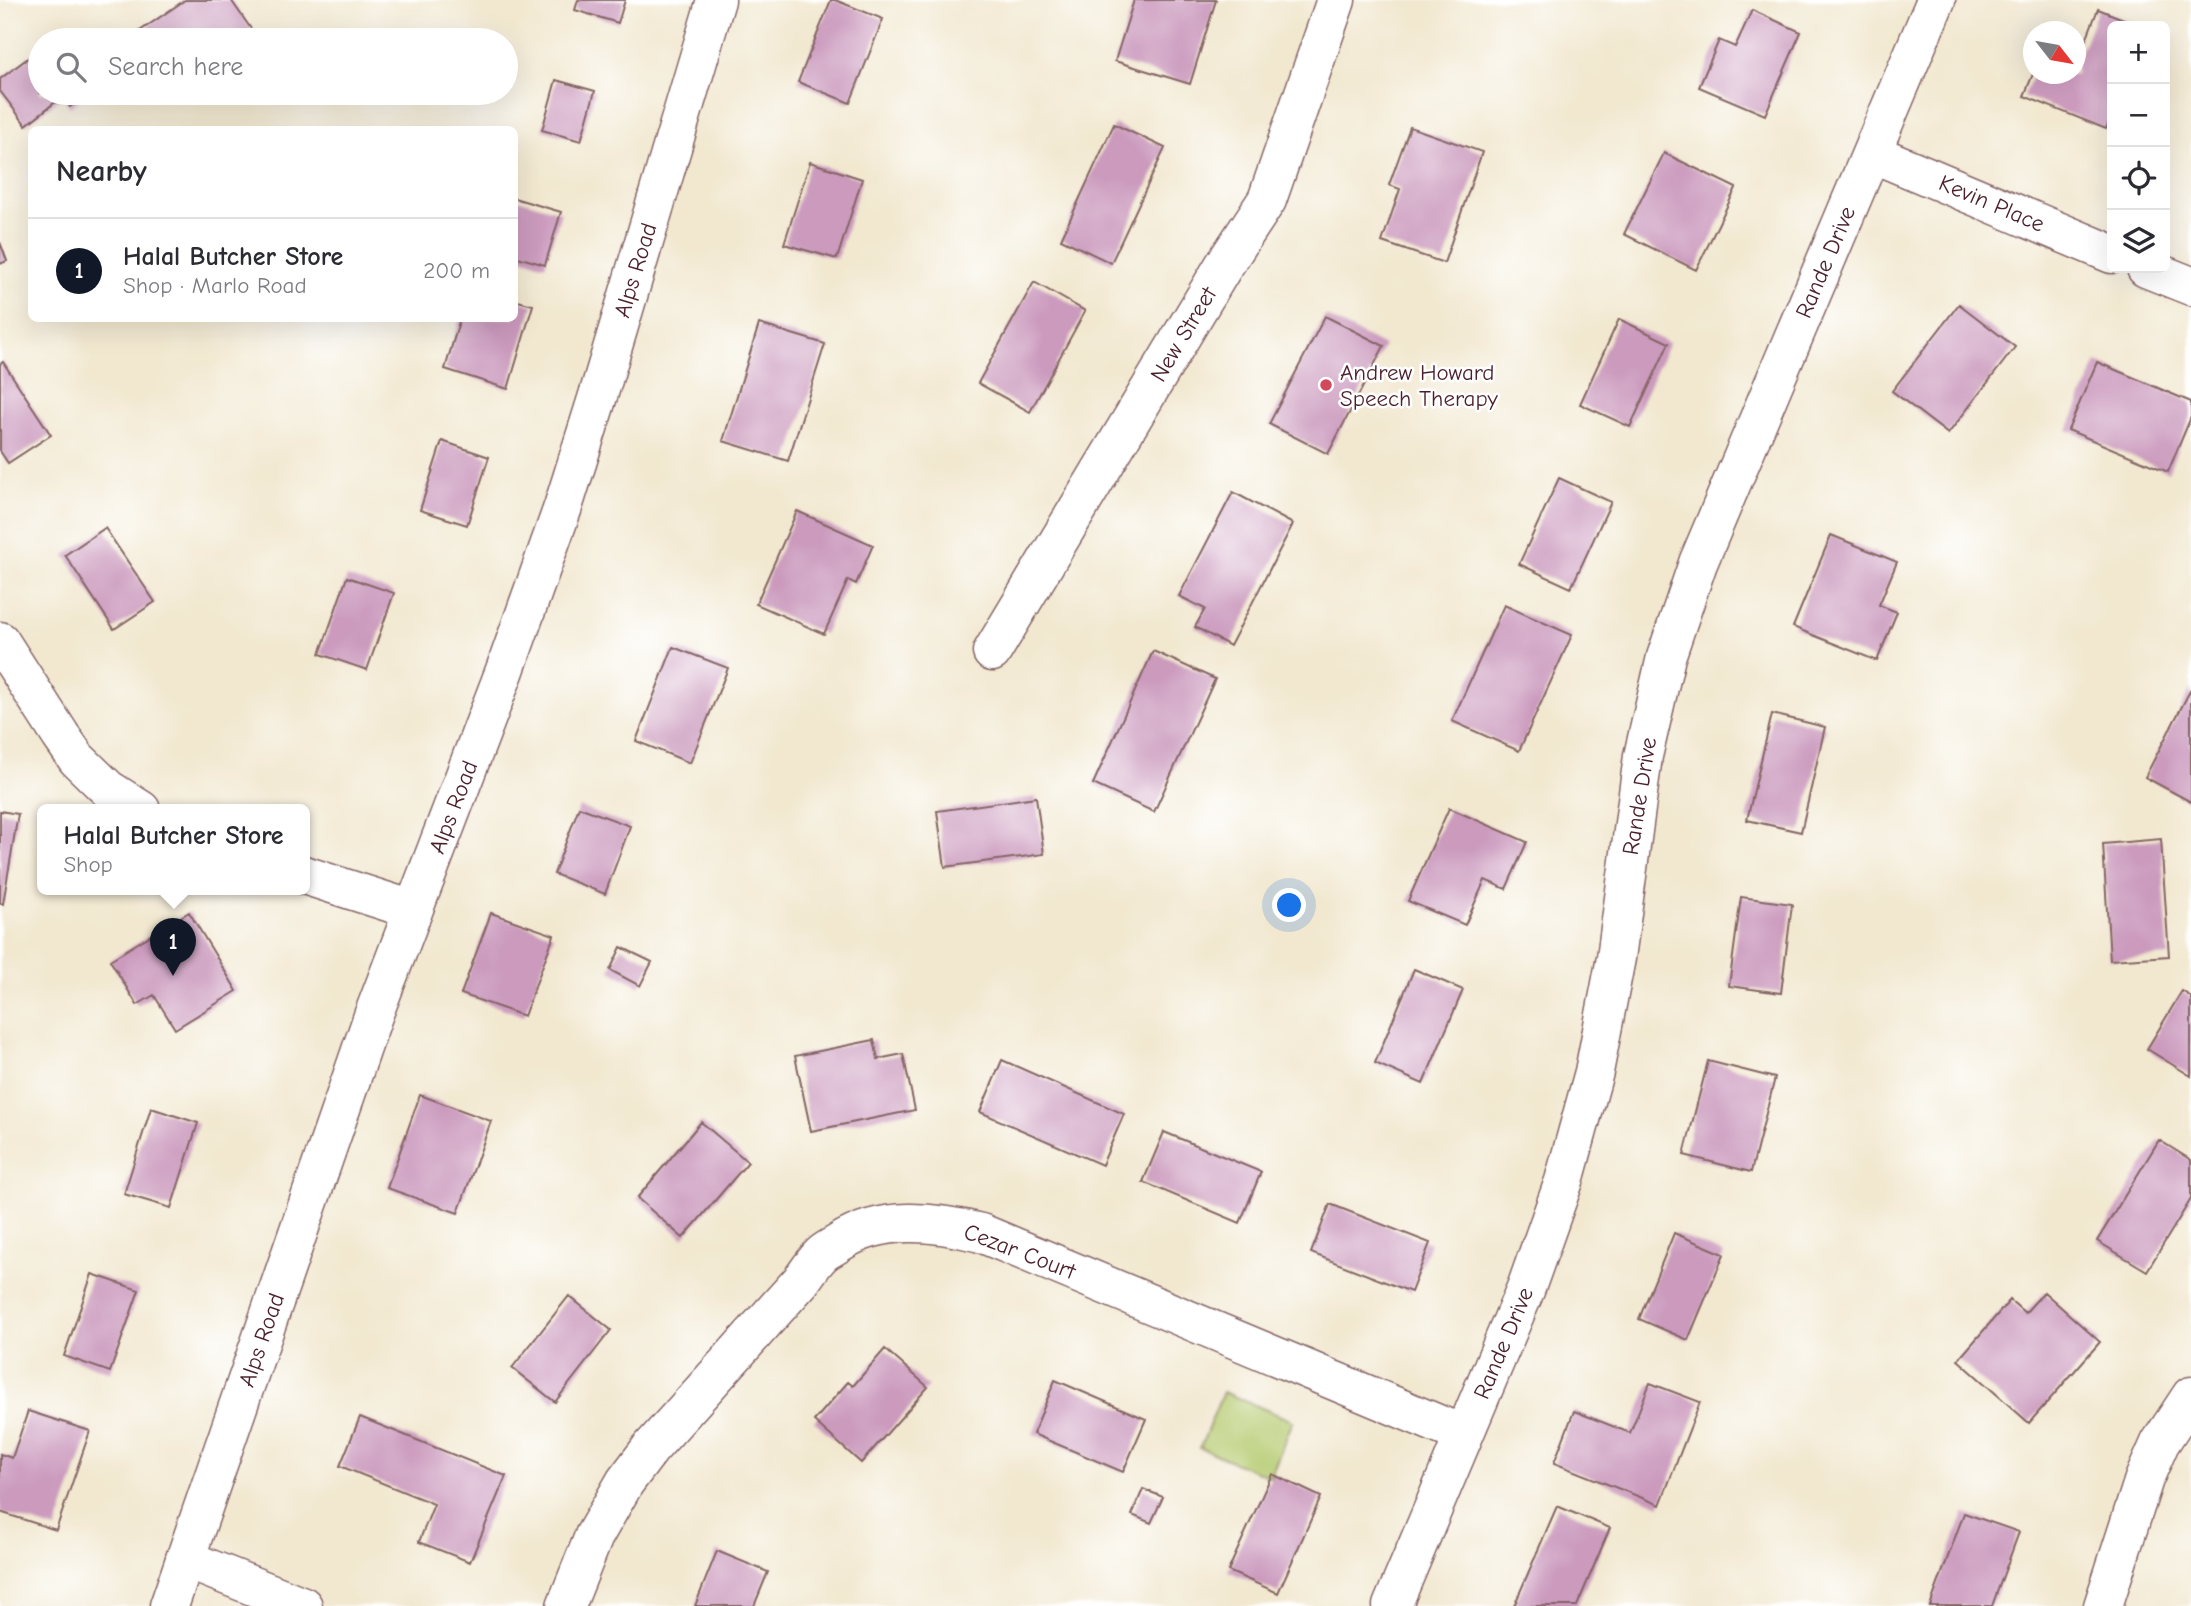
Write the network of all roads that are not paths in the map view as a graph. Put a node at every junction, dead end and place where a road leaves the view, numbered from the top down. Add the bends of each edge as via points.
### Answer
1 (716, 0) edge
2 (1336, 0) edge
3 (1936, 0) edge
4 (1872, 153) junction
5 (2107, 252) edge
6 (2158, 273) edge
7 (2191, 286) edge
8 (0, 641) edge
9 (992, 652) dead end
10 (132, 804) edge
11 (310, 877) edge
12 (413, 911) junction
13 (2191, 1396) edge
14 (1464, 1435) junction
15 (185, 1559) junction
16 (169, 1606) edge
17 (303, 1606) edge
18 (566, 1606) edge
19 (1392, 1606) edge
20 (2102, 1606) edge

1 - 12 street, Alps Road via 563,507
2 - 9 street, New Street via 1267,200
3 - 4 street, Rande Drive
4 - 5 street, Kevin Place
4 - 14 street, Rande Drive via 1698,563 1666,657 1643,755 1616,958 1591,1084 1564,1181 1526,1288
6 - 7 street
8 - 10 street via 77,759
11 - 12 street
12 - 15 street, Alps Road
13 - 20 street via 2160,1443 2144,1479
14 - 18 street, Cezar Court via 981,1233 912,1222 874,1227 821,1255 650,1449 594,1536
14 - 19 street, Rande Drive
15 - 16 street, Alps Road
15 - 17 street

